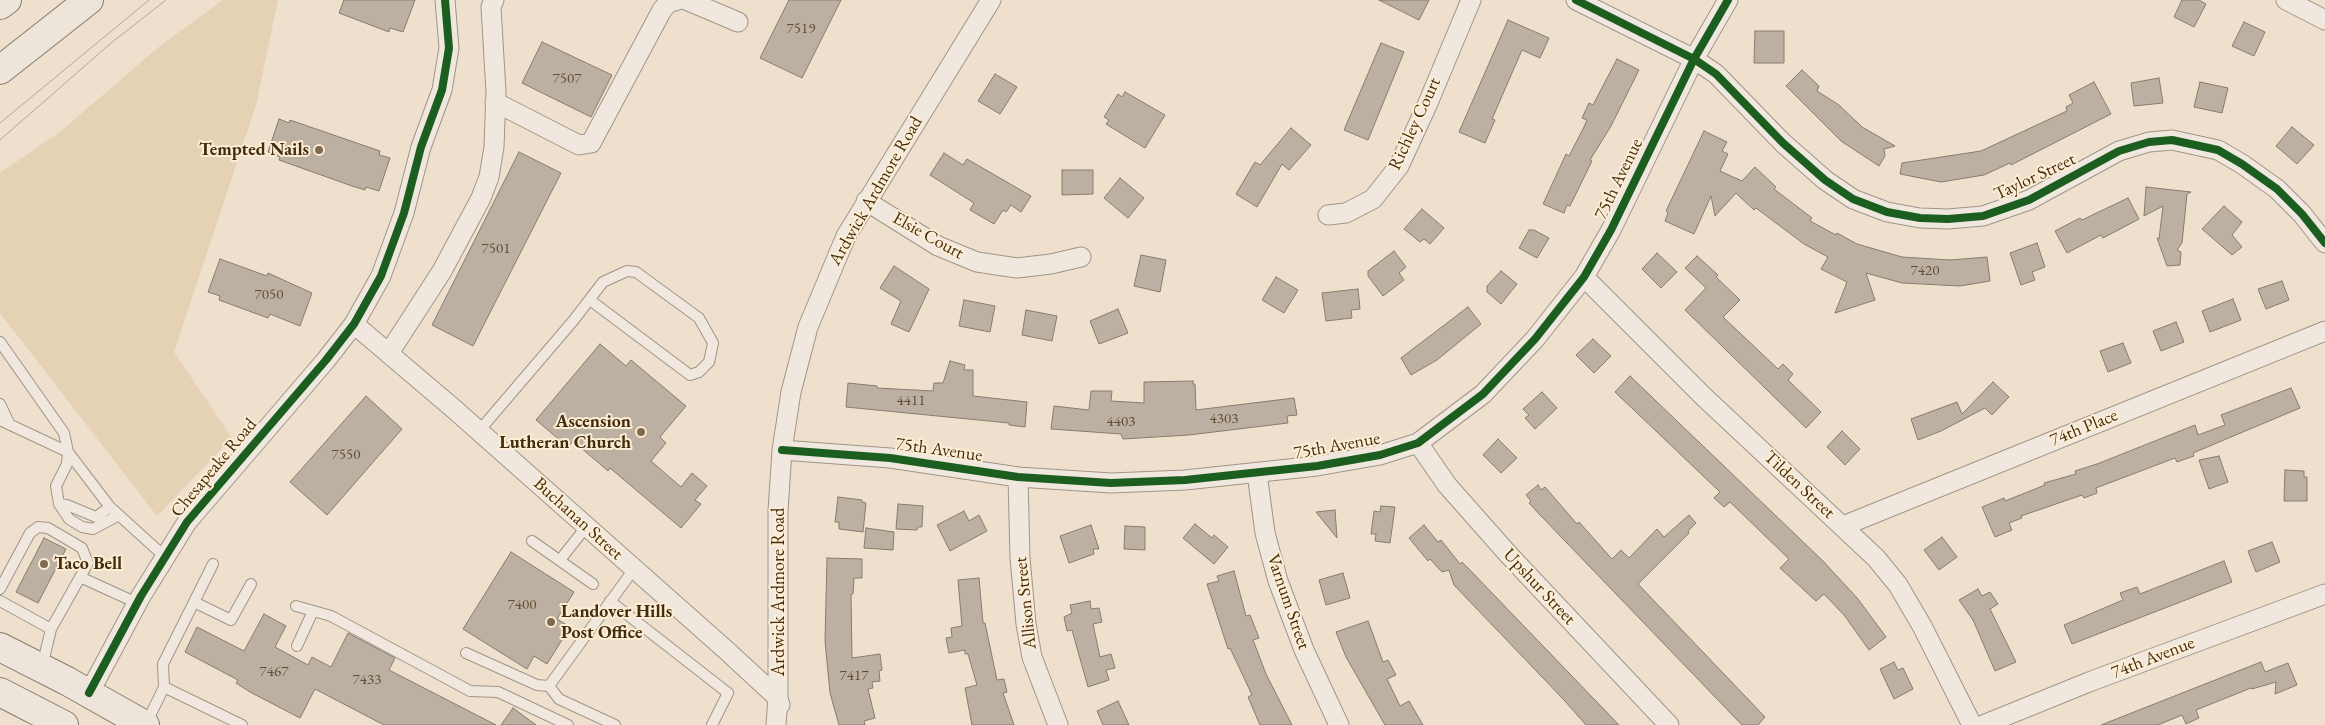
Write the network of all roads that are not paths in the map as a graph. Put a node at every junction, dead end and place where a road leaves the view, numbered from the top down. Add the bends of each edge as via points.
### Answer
1 (7, 0) edge
2 (89, 0) edge
3 (445, 0) edge
4 (494, 0) edge
5 (678, 0) edge
6 (686, 0) edge
7 (991, 0) edge
8 (1471, 0) edge
9 (1576, 0) edge
10 (1728, 0) edge
11 (2286, 0) edge
12 (0, 5) edge
13 (2325, 20) edge
14 (738, 22) dead end
15 (1694, 58) junction
16 (0, 70) edge
17 (496, 102) junction
18 (866, 201) junction
19 (1328, 215) dead end
20 (2325, 243) edge
21 (1081, 257) dead end
22 (1584, 277) junction
23 (590, 300) junction
24 (354, 324) junction
25 (2325, 332) edge
26 (0, 342) edge
27 (389, 353) junction
28 (0, 404) edge
29 (0, 420) edge
30 (10, 426) junction
31 (479, 431) junction
32 (1418, 443) junction
33 (782, 450) junction
34 (68, 452) junction
35 (1258, 472) junction
36 (1018, 477) junction
37 (59, 504) junction
38 (110, 507) junction
39 (119, 515) junction
40 (1843, 526) junction
41 (586, 527) junction
42 (532, 541) dead end
43 (164, 556) junction
44 (560, 560) junction
45 (213, 564) dead end
46 (634, 569) junction
47 (80, 577) junction
48 (252, 584) dead end
49 (593, 584) dead end
50 (0, 589) edge
51 (2325, 594) edge
52 (0, 601) edge
53 (610, 601) junction
54 (194, 602) junction
55 (137, 603) junction
56 (296, 606) dead end
57 (313, 611) junction
58 (51, 629) junction
59 (297, 646) dead end
60 (0, 647) edge
61 (466, 653) dead end
62 (42, 668) junction
63 (549, 686) junction
64 (164, 687) junction
65 (0, 692) edge
66 (89, 693) junction
67 (778, 698) junction
68 (36, 719) edge
69 (64, 725) edge
70 (145, 725) edge
71 (242, 725) edge
72 (568, 725) edge
73 (615, 725) edge
74 (712, 725) edge
75 (776, 725) edge
76 (787, 725) edge
77 (1058, 725) edge
78 (1339, 725) edge
79 (1669, 725) edge
80 (1972, 725) edge
81 (1983, 725) edge

1 - 12 main road
2 - 16 main road
3 - 24 street, Chesapeake Road via 449,48 442,90 381,276
4 - 17 street via 491,7
5 - 17 street via 668,3 662,10 592,143 579,145
6 - 14 street
7 - 18 street, Ardwick Ardmore Road
8 - 19 street, Richley Court via 1399,166 1373,199 1346,213
9 - 15 street, Taylor Street
10 - 15 street, 75th Avenue
11 - 13 street
15 - 20 street, Taylor Street via 1716,74 1783,143 1825,180 1853,199 1887,212 1920,218 1983,216 2029,200 2119,151 2149,142 2172,140 2218,150 2242,164 2302,214
15 - 22 street, 75th Avenue via 1611,230
17 - 27 street via 494,147 485,188 442,271
18 - 21 street, Elsie Court via 938,246 977,262 1017,268
18 - 33 street, Ardwick Ardmore Road via 846,236 808,327 791,392
22 - 32 street, 75th Avenue via 1535,340 1482,394
22 - 40 street, Tilden Street via 1704,397
23 - 23 lane via 690,375 699,372 708,362 713,342 699,318 636,272 627,270 608,279
23 - 31 lane
24 - 27 street, Buchanan Street
24 - 43 street, Chesapeake Road via 187,522
25 - 40 street, 74th Place
26 - 34 lane via 64,433
27 - 31 street, Buchanan Street
28 - 30 lane
29 - 30 lane
30 - 34 lane
31 - 41 street, Buchanan Street
32 - 35 street, 75th Avenue via 1380,455
32 - 79 street, Upshur Street via 1447,485 1508,554
33 - 36 street, 75th Avenue via 890,458
33 - 67 street, Ardwick Ardmore Road via 778,511
34 - 37 lane via 67,464 56,486
34 - 38 lane
35 - 36 street, 75th Avenue via 1185,480 1111,483
35 - 78 street, Varnum Street via 1265,533 1278,581 1304,650
36 - 77 street, Allison Street via 1026,624 1032,657
37 - 38 lane via 96,518
37 - 39 lane via 69,519 82,527 93,529
38 - 39 lane
39 - 43 lane
40 - 80 street, Tilden Street via 1898,585
41 - 44 lane
41 - 46 street, Buchanan Street
42 - 44 lane
43 - 55 street, Chesapeake Road
44 - 49 lane
45 - 54 lane
46 - 53 lane
46 - 67 street, Buchanan Street
47 - 50 lane via 88,563 82,548 48,528 38,527 30,533
47 - 55 lane
47 - 58 lane
48 - 54 lane via 232,620
51 - 81 street, 74th Avenue
52 - 58 lane
53 - 63 lane
53 - 74 lane via 728,693
54 - 64 lane via 163,664
55 - 66 street, Chesapeake Road
56 - 57 lane
57 - 59 lane
57 - 72 lane via 331,616 470,691 498,692
58 - 62 lane
60 - 62 main road
61 - 63 lane via 537,685
62 - 66 main road
63 - 73 lane via 559,699
64 - 70 lane
64 - 71 lane
65 - 68 main road
66 - 70 main road
67 - 75 street, Ardwick Ardmore Road
67 - 76 street, Buchanan Street
68 - 69 main road

